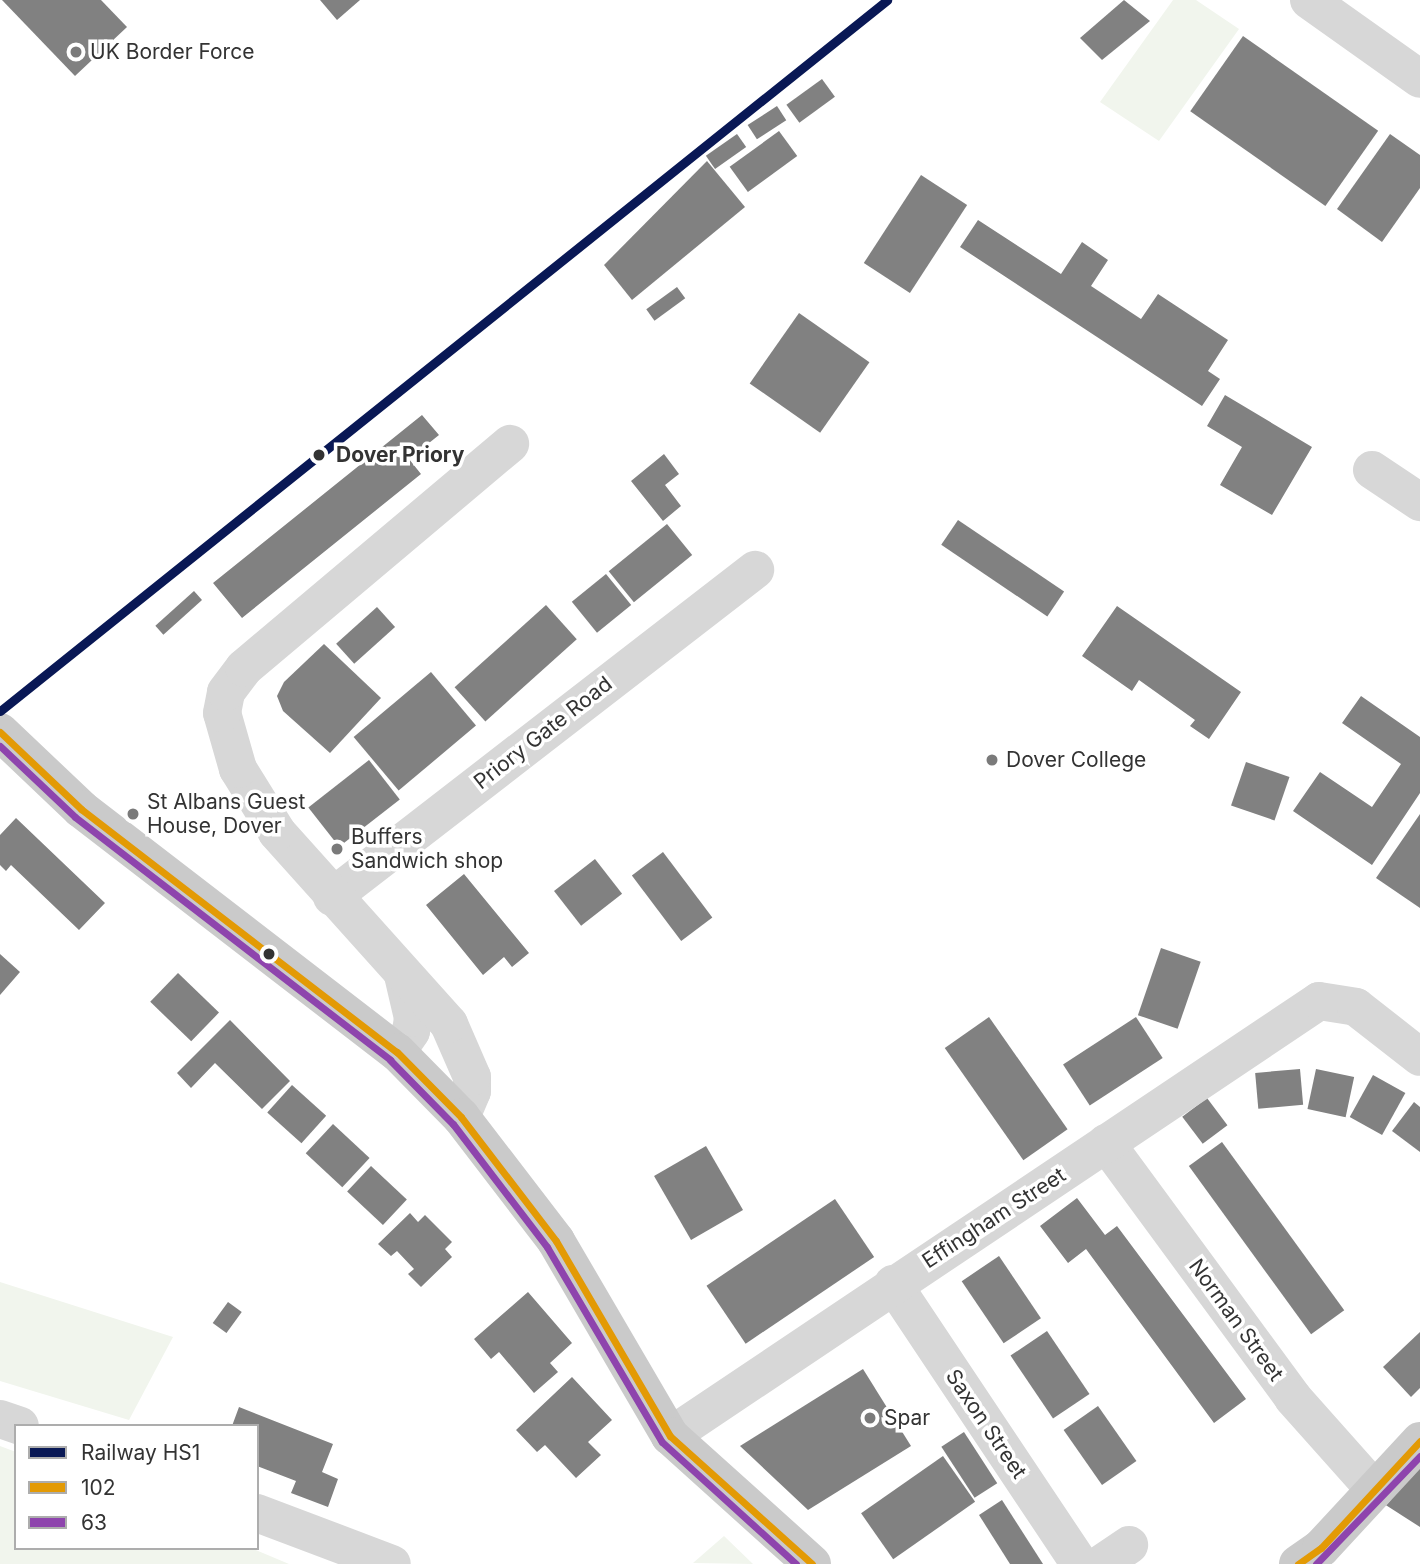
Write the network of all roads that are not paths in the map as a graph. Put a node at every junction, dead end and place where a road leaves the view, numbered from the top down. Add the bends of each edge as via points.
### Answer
1 (1309, 0) edge
2 (1420, 79) edge
3 (510, 444) dead end
4 (1372, 470) dead end
5 (1420, 502) edge
6 (755, 570) dead end
7 (10, 742) edge
8 (332, 897) junction
9 (403, 975) junction
10 (397, 1052) junction
11 (1420, 1057) edge
12 (461, 1117) junction
13 (1106, 1143) junction
14 (893, 1284) junction
15 (670, 1436) junction
16 (1420, 1441) edge
17 (1375, 1490) junction
18 (259, 1514) edge
19 (392, 1564) edge
20 (812, 1564) edge
21 (1080, 1564) edge
22 (1297, 1564) edge

1 - 2 street
3 - 8 street via 244,668 226,692 224,732 238,769 277,832
4 - 5 street
6 - 8 street, Priory Gate Road
7 - 10 main road via 81,809
8 - 9 street
9 - 10 street via 413,1018 411,1031
9 - 12 street via 449,1024 464,1056 472,1091
10 - 12 main road
11 - 13 street, Effingham Street via 1356,1007 1319,1001
12 - 15 main road via 556,1241
13 - 14 street, Effingham Street
13 - 17 street, Norman Street via 1293,1398
14 - 15 street, Effingham Street
14 - 21 street, Saxon Street
15 - 20 main road
16 - 17 main road
17 - 22 main road via 1321,1548
18 - 19 street

